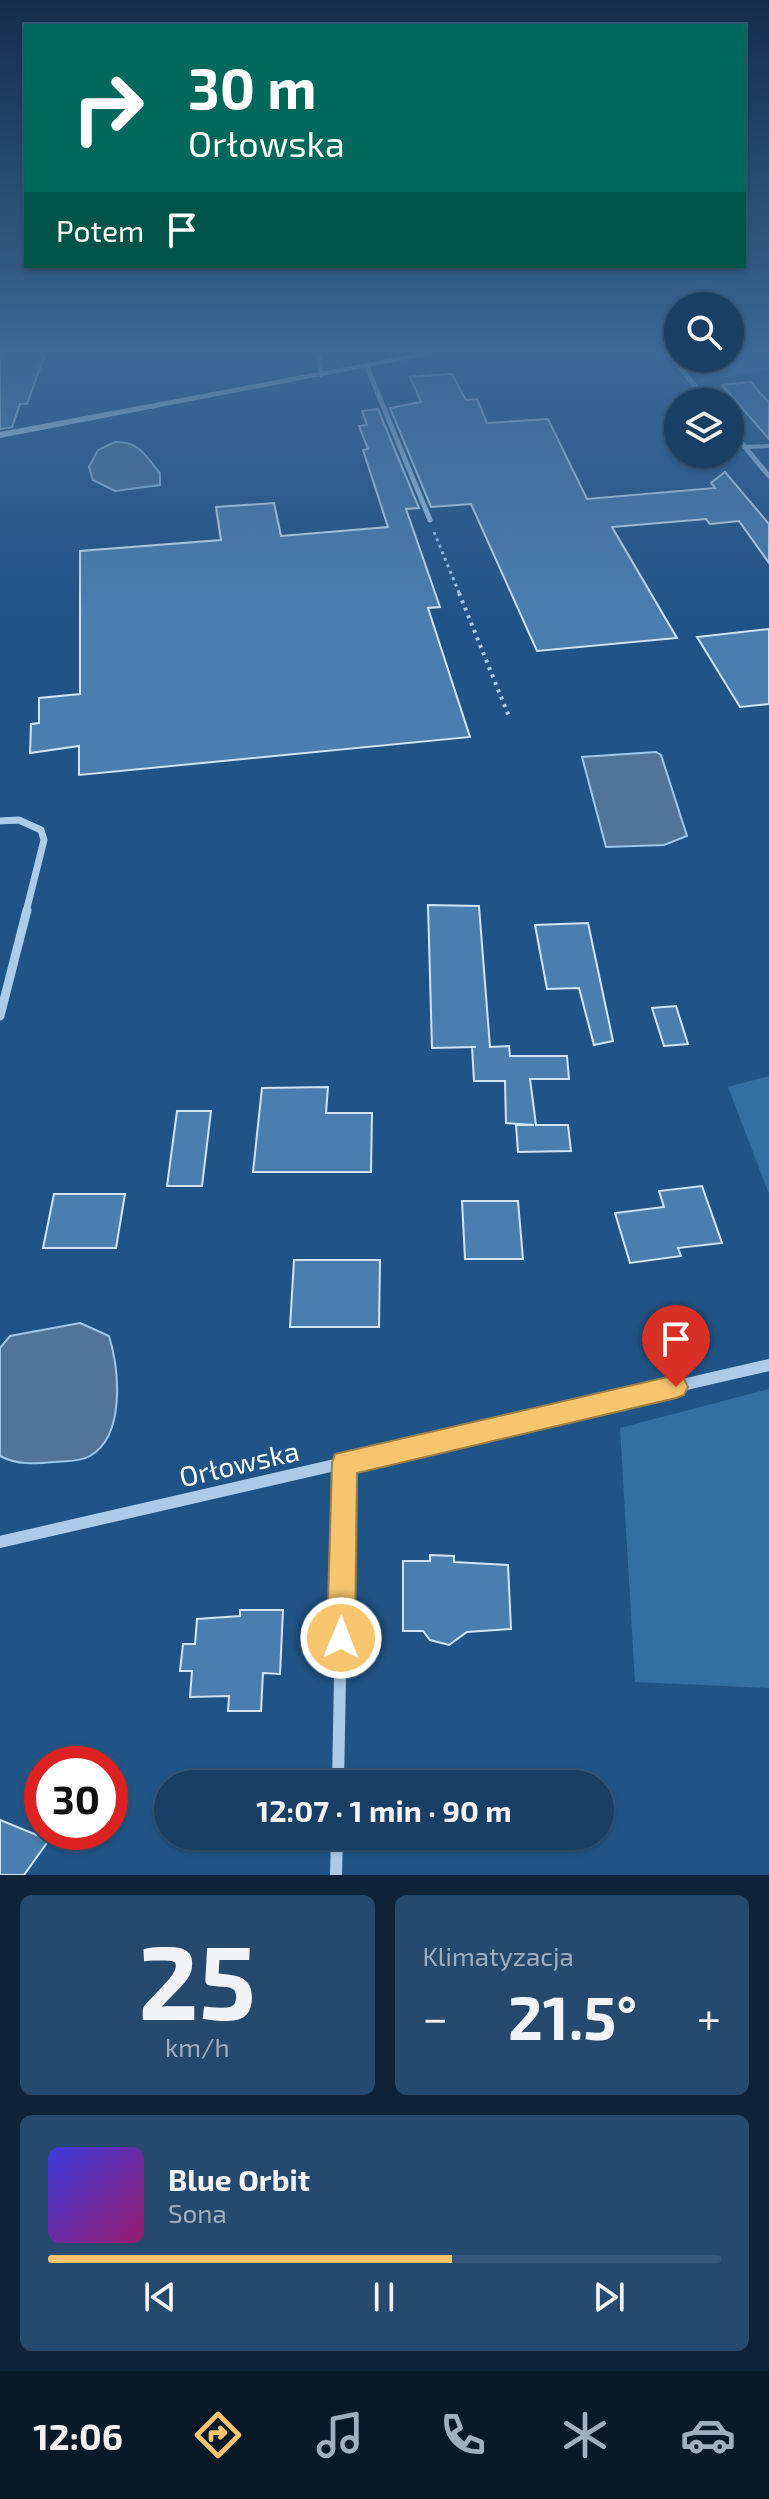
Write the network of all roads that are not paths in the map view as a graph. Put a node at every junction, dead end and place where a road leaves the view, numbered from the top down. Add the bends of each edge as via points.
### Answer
1 (398, 442) edge
2 (769, 446) edge
3 (745, 447) joint
4 (769, 476) edge
5 (430, 520) road end
6 (0, 821) edge
7 (0, 1016) edge
8 (769, 1365) edge
9 (344, 1463) junction
10 (0, 1542) edge
11 (338, 1770) edge
12 (337, 1850) edge
13 (336, 1875) edge

1 - 5 street
2 - 3 lane
3 - 4 street
6 - 7 street via 19,820 41,830 44,850
8 - 9 street, Orłowska
9 - 10 street, Orłowska
9 - 11 street
12 - 13 street

